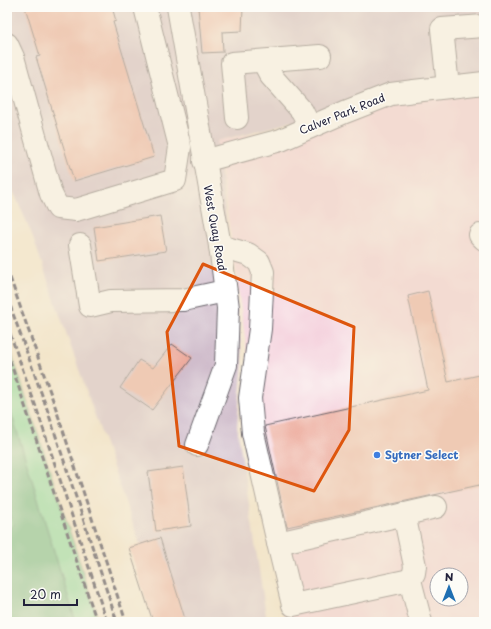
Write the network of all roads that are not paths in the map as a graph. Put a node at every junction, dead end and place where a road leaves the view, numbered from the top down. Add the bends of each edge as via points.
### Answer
1 (145, 7) edge
2 (178, 7) edge
3 (484, 26) edge
4 (7, 44) edge
5 (320, 56) dead end
6 (263, 61) junction
7 (484, 84) edge
8 (448, 87) junction
9 (237, 118) dead end
10 (310, 127) junction
11 (205, 169) junction
12 (175, 180) junction
13 (80, 245) dead end
14 (220, 246) junction
15 (227, 299) junction
16 (197, 445) dead end
17 (436, 507) dead end
18 (404, 514) junction
19 (278, 543) junction
20 (410, 580) junction
21 (421, 622) edge

1 - 12 street via 180,147
2 - 11 street, West Quay Road
3 - 8 street via 442,29
4 - 12 street, Calver Park Road via 13,57 51,194 58,208 76,210
5 - 6 street
6 - 9 street via 232,63
6 - 10 street via 271,76 302,111
7 - 8 street, Calver Park Road
8 - 10 street, Calver Park Road via 391,94
10 - 11 street, Calver Park Road
11 - 12 street, Calver Park Road via 184,181
11 - 14 street, West Quay Road
13 - 15 street via 90,306 111,301
14 - 15 street, West Quay Road
14 - 19 street via 248,254 258,262 263,272 260,330 250,398 252,433
15 - 16 street, West Quay Road via 226,365
17 - 18 street
18 - 19 street
18 - 20 street via 415,566
19 - 20 street via 293,605
20 - 21 street

